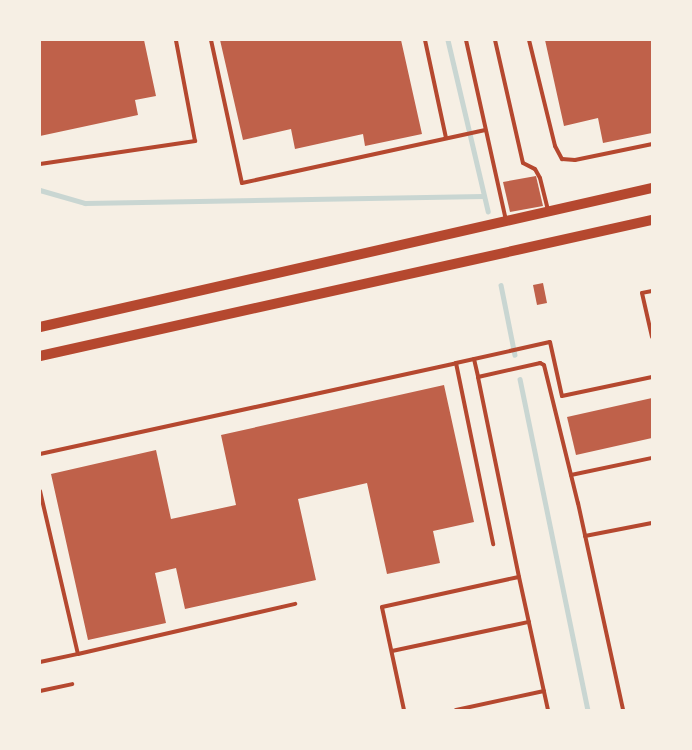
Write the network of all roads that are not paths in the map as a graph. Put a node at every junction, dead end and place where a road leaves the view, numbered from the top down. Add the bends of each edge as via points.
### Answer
1 (176, 40) edge
2 (211, 40) edge
3 (425, 40) edge
4 (466, 40) edge
5 (495, 40) edge
6 (529, 40) edge
7 (485, 130) junction
8 (446, 138) junction
9 (652, 144) edge
10 (40, 164) edge
11 (652, 188) edge
12 (548, 212) junction
13 (652, 220) edge
14 (506, 221) junction
15 (652, 291) edge
16 (40, 327) edge
17 (652, 336) edge
18 (40, 356) edge
19 (474, 359) junction
20 (456, 363) junction
21 (478, 377) junction
22 (652, 377) edge
23 (40, 454) edge
24 (652, 458) edge
25 (571, 475) junction
26 (40, 491) edge
27 (652, 523) edge
28 (586, 536) junction
29 (493, 544) dead end
30 (519, 577) junction
31 (295, 604) dead end
32 (529, 622) junction
33 (392, 651) junction
34 (78, 654) junction
35 (40, 662) edge
36 (72, 684) dead end
37 (40, 691) edge
38 (544, 691) junction
39 (404, 710) edge
40 (456, 710) edge
41 (548, 710) edge
42 (623, 710) edge

1 - 10 lane via 195,141
2 - 8 lane via 242,183
3 - 8 lane
4 - 7 lane
5 - 12 lane via 523,163 535,169 540,178
6 - 9 lane via 555,146 562,159 575,160
7 - 8 lane
7 - 14 lane
11 - 12 main road
12 - 14 main road
13 - 18 main road
14 - 16 main road
15 - 17 lane via 642,293
19 - 20 lane
19 - 21 lane
19 - 22 lane via 550,342 562,396
20 - 23 lane
20 - 29 lane
21 - 25 lane via 533,363 544,365
21 - 30 lane
24 - 25 lane
25 - 28 lane
26 - 34 lane
27 - 28 lane
28 - 42 lane
30 - 32 lane
30 - 33 lane via 382,607
31 - 34 lane
32 - 33 lane
32 - 38 lane
33 - 39 lane
34 - 35 lane
36 - 37 lane
38 - 40 lane
38 - 41 lane

